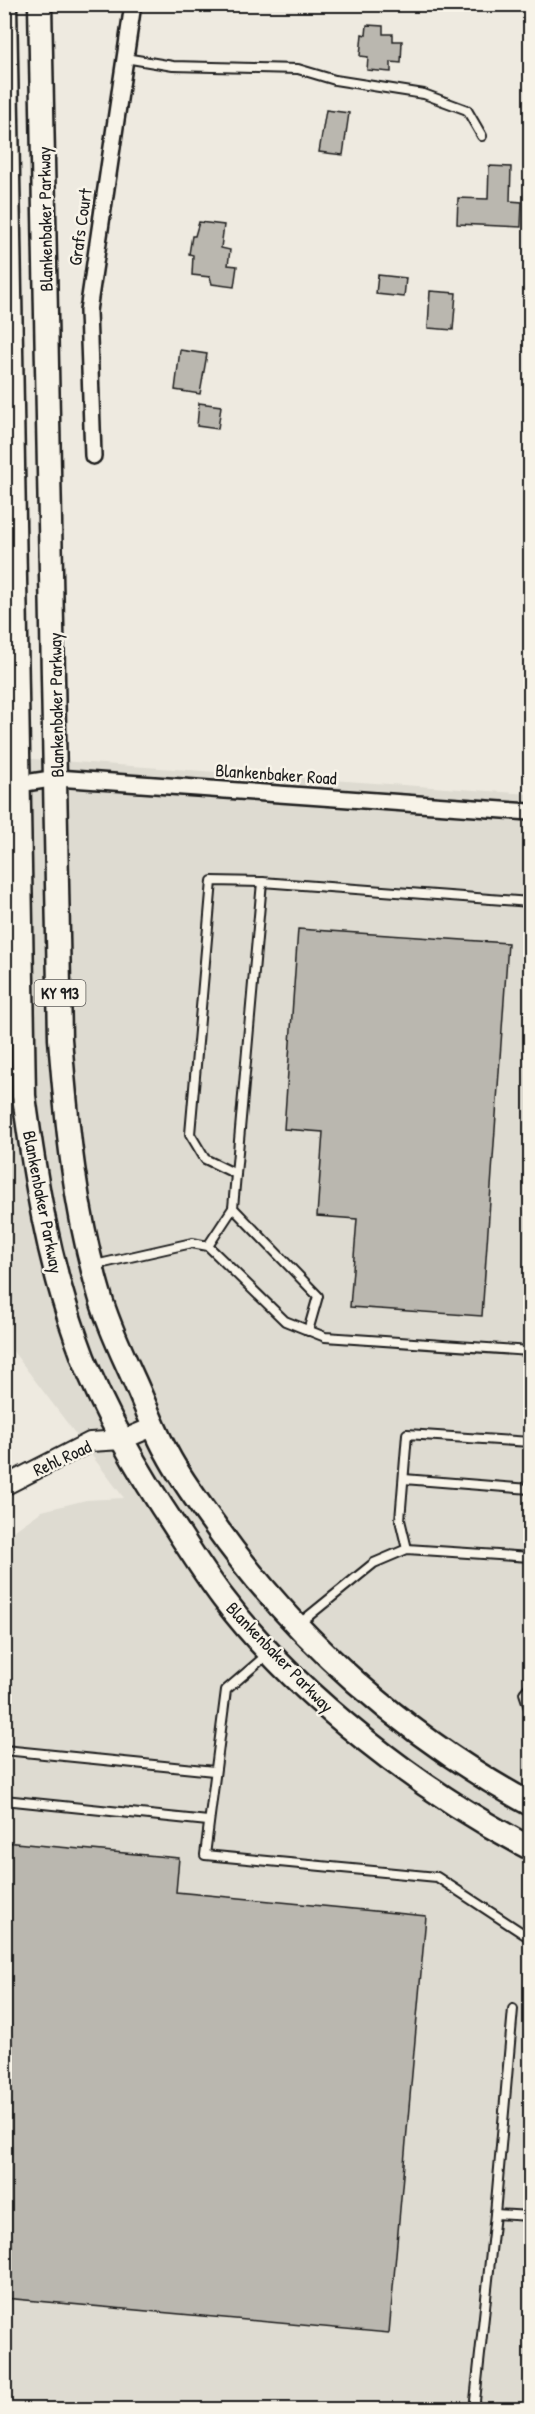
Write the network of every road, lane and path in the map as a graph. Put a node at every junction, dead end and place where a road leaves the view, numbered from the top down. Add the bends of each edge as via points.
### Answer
1 (5, 4) edge
2 (40, 4) edge
3 (133, 4) edge
4 (125, 58) junction
5 (482, 136) dead end
6 (93, 456) dead end
7 (57, 778) junction
8 (19, 784) junction
9 (531, 812) edge
10 (262, 882) junction
11 (531, 902) edge
12 (236, 1174) junction
13 (233, 1208) junction
14 (208, 1246) junction
15 (92, 1265) junction
16 (308, 1331) junction
17 (531, 1351) edge
18 (155, 1426) junction
19 (122, 1440) junction
20 (531, 1442) edge
21 (404, 1479) junction
22 (4, 1486) edge
23 (531, 1489) edge
24 (407, 1549) junction
25 (531, 1557) edge
26 (297, 1626) junction
27 (270, 1652) junction
28 (531, 1686) edge
29 (531, 1711) edge
30 (4, 1750) edge
31 (214, 1771) junction
32 (4, 1800) edge
33 (531, 1804) edge
34 (208, 1821) junction
35 (531, 1848) edge
36 (531, 1938) edge
37 (513, 2009) dead end
38 (495, 2214) junction
39 (531, 2216) edge
40 (474, 2409) edge

1 - 8 main road, Blankenbaker Parkway / KY 913
2 - 7 main road, Blankenbaker Parkway / KY 913
3 - 4 street, Grafs Court
4 - 5 lane via 173,66 298,69 335,80 424,94 466,110
4 - 6 street, Grafs Court via 88,311
7 - 8 street, Blankenbaker Road
7 - 9 street, Blankenbaker Road
7 - 15 main road, Blankenbaker Parkway / KY 913 via 60,1039 68,1142
8 - 19 main road, Blankenbaker Parkway / KY 913 via 24,1096 35,1178 45,1233 76,1340
10 - 11 lane
10 - 12 lane
10 - 12 lane via 212,881 190,1134 205,1159
12 - 13 lane
13 - 14 lane
13 - 16 lane via 318,1296
14 - 15 lane via 192,1243
14 - 16 lane via 285,1321
15 - 18 main road, Blankenbaker Parkway / KY 913 via 100,1298
16 - 17 lane via 325,1338
18 - 19 street, Rehl Road
18 - 26 main road, Blankenbaker Parkway / KY 913 via 167,1454 204,1510 247,1570
19 - 22 street, Rehl Road via 90,1442
19 - 27 main road, Blankenbaker Parkway / KY 913 via 211,1581
20 - 21 lane via 407,1434
21 - 23 lane
21 - 24 lane via 400,1520
24 - 25 lane
24 - 26 lane via 374,1563
26 - 33 main road, Blankenbaker Parkway / KY 913 via 358,1685 425,1738 486,1780
27 - 31 lane via 226,1690
27 - 35 main road, Blankenbaker Parkway / KY 913 via 343,1721 398,1765 499,1832
28 - 29 lane via 524,1693
30 - 31 lane
31 - 34 lane
32 - 34 lane
34 - 36 lane via 205,1855 437,1877
37 - 38 lane
38 - 39 lane
38 - 40 lane

